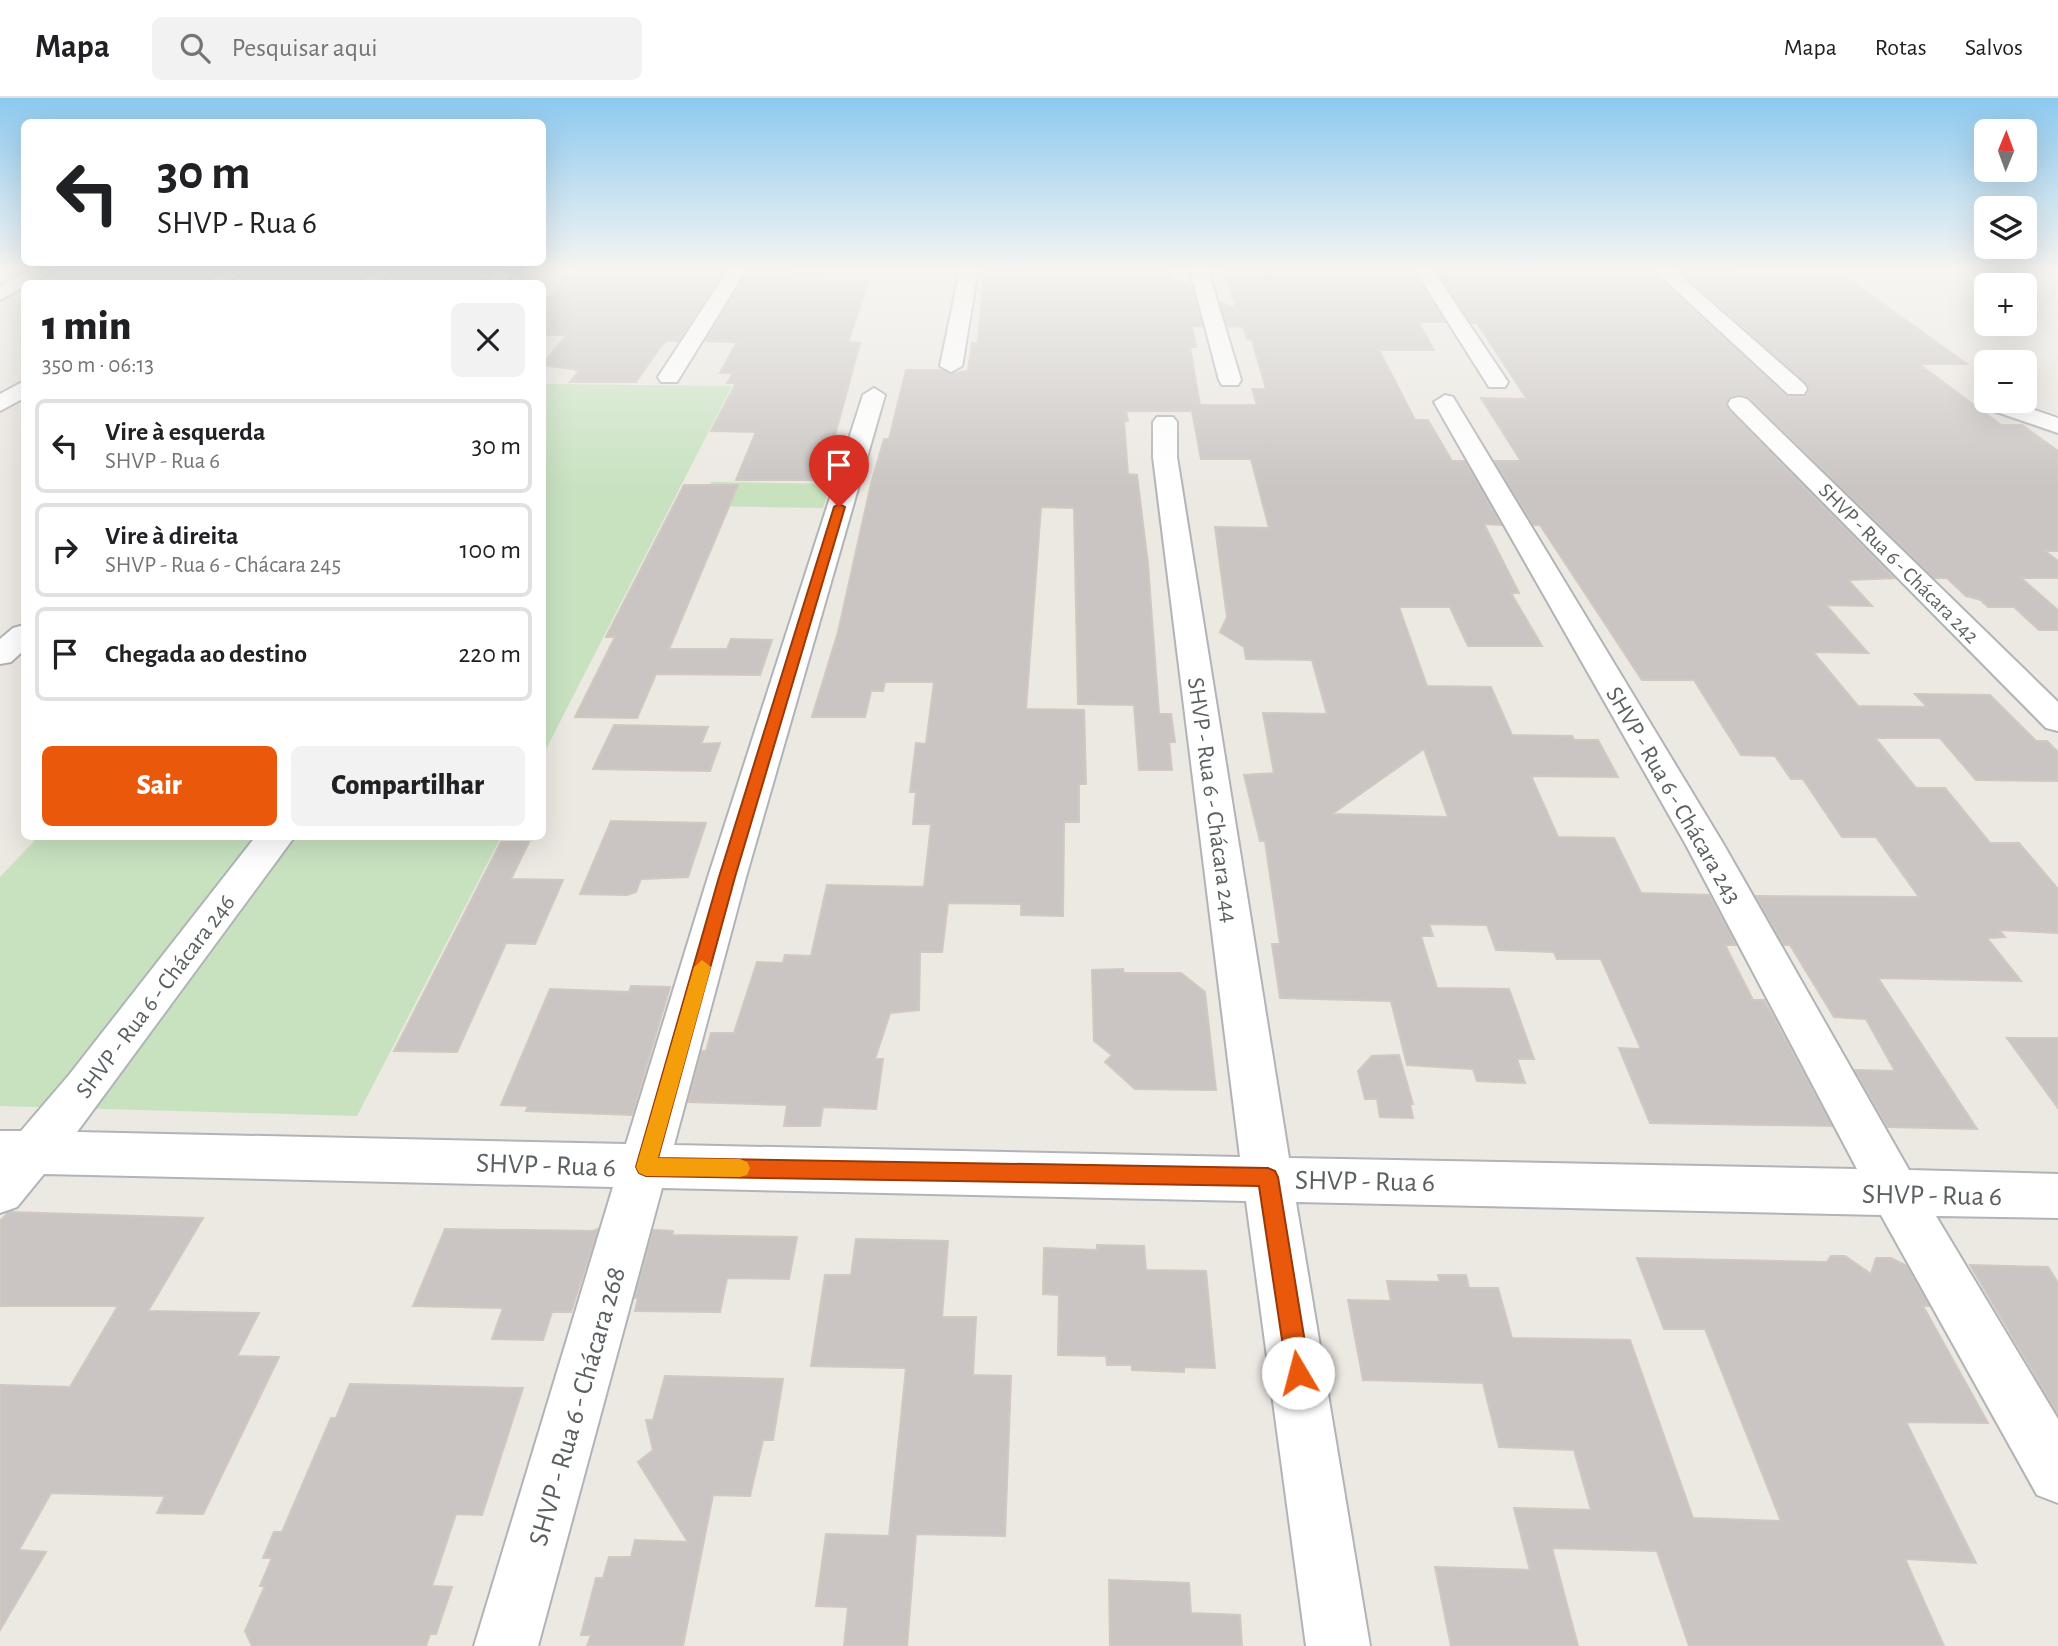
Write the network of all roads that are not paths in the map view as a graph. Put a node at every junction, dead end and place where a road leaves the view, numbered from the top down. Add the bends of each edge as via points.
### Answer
1 (690, 342) edge
2 (955, 342) edge
3 (1219, 342) edge
4 (1471, 342) edge
5 (1744, 342) edge
6 (951, 366) dead end
7 (668, 377) dead end
8 (1230, 380) dead end
9 (1497, 382) dead end
10 (1796, 389) dead end
11 (21, 390) edge
12 (874, 395) dead end
13 (1445, 402) dead end
14 (0, 404) edge
15 (1739, 404) dead end
16 (2021, 413) edge
17 (1165, 422) dead end
18 (2058, 426) edge
19 (21, 637) edge
20 (0, 655) edge
21 (2058, 721) edge
22 (274, 840) edge
23 (15, 1153) edge
24 (646, 1167) junction
25 (1268, 1177) junction
26 (0, 1191) edge
27 (1895, 1193) junction
28 (2058, 1196) edge
29 (2058, 1474) edge
30 (506, 1646) edge
31 (1338, 1646) edge

1 - 7 street
2 - 6 street
3 - 8 street
4 - 9 street
5 - 10 street
11 - 14 street
12 - 24 street, SHVP - Rua 6 - Chácara 268 via 727,877
13 - 27 street, SHVP - Rua 6 - Chácara 243 via 1705,845
15 - 21 street, SHVP - Rua 6 - Chácara 242
16 - 18 street
17 - 25 street, SHVP - Rua 6 - Chácara 244 via 1168,484
19 - 20 street
22 - 23 street, SHVP - Rua 6 - Chácara 246 via 85,1089
23 - 24 street, SHVP - Rua 6
23 - 26 street, SHVP - Rua 6 - Chácara 246
24 - 25 street, SHVP - Rua 6
24 - 30 street, SHVP - Rua 6 - Chácara 268
25 - 27 street, SHVP - Rua 6
25 - 31 street, SHVP - Rua 6 - Chácara 244
27 - 28 street, SHVP - Rua 6
27 - 29 street, SHVP - Rua 6 - Chácara 243

